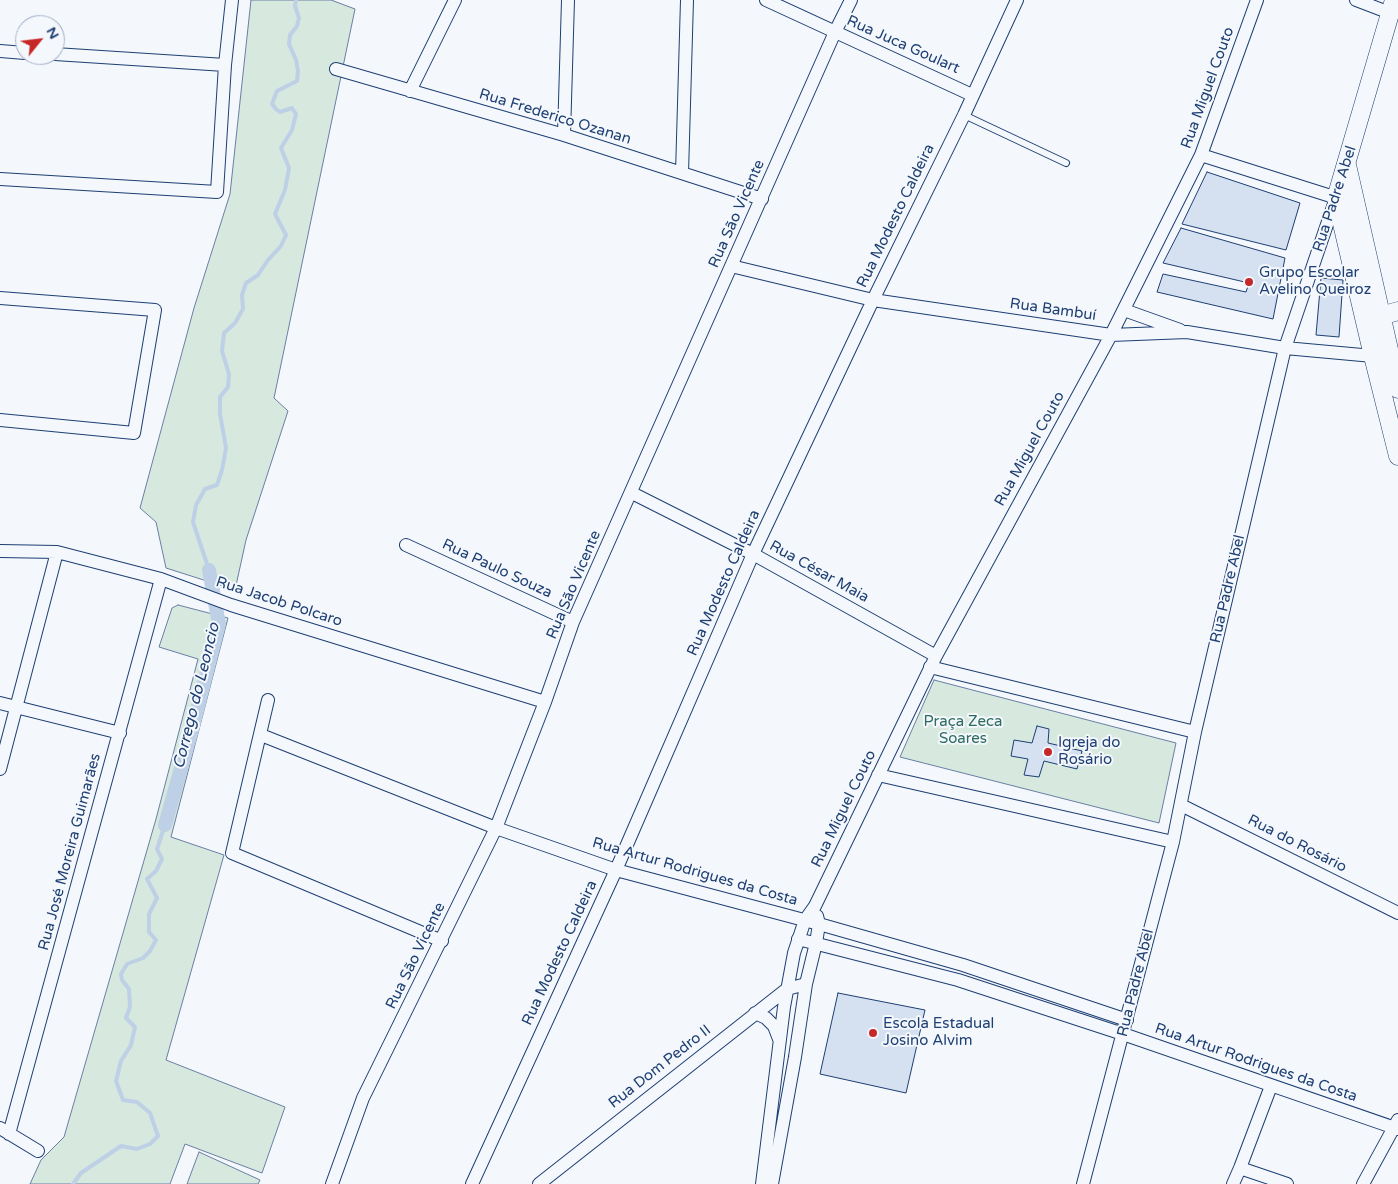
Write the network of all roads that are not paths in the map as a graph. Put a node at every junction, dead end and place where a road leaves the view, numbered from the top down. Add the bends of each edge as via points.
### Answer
1 (232, 0) edge
2 (456, 0) edge
3 (568, 0) edge
4 (687, 0) edge
5 (766, 0) edge
6 (851, 0) edge
7 (1017, 0) edge
8 (1257, 0) edge
9 (1356, 0) edge
10 (1392, 6) edge
11 (835, 32) junction
12 (0, 51) edge
13 (15, 52) edge
14 (65, 55) edge
15 (225, 64) junction
16 (336, 69) dead end
17 (410, 91) junction
18 (972, 95) junction
19 (964, 115) junction
20 (564, 135) junction
21 (1201, 155) junction
22 (1066, 163) dead end
23 (1347, 164) junction
24 (682, 173) junction
25 (0, 179) edge
26 (1336, 198) junction
27 (762, 199) junction
28 (1356, 204) junction
29 (731, 266) junction
30 (0, 298) edge
31 (873, 300) junction
32 (1124, 310) junction
33 (1390, 314) edge
34 (1187, 332) junction
35 (1110, 335) junction
36 (1285, 348) junction
37 (1373, 356) junction
38 (1398, 389) edge
39 (0, 420) edge
40 (1398, 456) edge
41 (632, 493) junction
42 (406, 545) dead end
43 (0, 550) edge
44 (57, 552) junction
45 (753, 554) junction
46 (161, 579) junction
47 (574, 622) junction
48 (933, 662) junction
49 (268, 700) dead end
50 (545, 702) junction
51 (0, 703) edge
52 (17, 707) junction
53 (1195, 732) junction
54 (120, 733) junction
55 (261, 735) junction
56 (0, 769) edge
57 (878, 775) junction
58 (1181, 805) junction
59 (496, 828) junction
60 (1173, 842) junction
61 (616, 870) junction
62 (816, 906) junction
63 (1398, 913) edge
64 (805, 920) junction
65 (819, 924) junction
66 (798, 939) junction
67 (442, 941) junction
68 (816, 943) junction
69 (963, 965) junction
70 (958, 980) junction
71 (806, 984) junction
72 (787, 989) junction
73 (755, 1013) junction
74 (1127, 1020) junction
75 (799, 1032) junction
76 (780, 1034) junction
77 (1123, 1034) junction
78 (1271, 1086) junction
79 (1396, 1126) edge
80 (5, 1131) edge
81 (38, 1150) dead end
82 (1240, 1168) junction
83 (332, 1184) edge
84 (472, 1184) edge
85 (539, 1184) edge
86 (762, 1184) edge
87 (772, 1184) edge
88 (1083, 1184) edge
89 (1233, 1184) edge
90 (1287, 1184) edge
91 (1363, 1184) edge

1 - 15 street
2 - 17 street
3 - 20 street
4 - 24 street
5 - 11 street, Rua Juca Goulart
6 - 11 street, Rua São Vicente
7 - 18 street, Rua Modesto Caldeira
8 - 21 street, Rua Miguel Couto
9 - 10 street
10 - 23 main road, Rua Padre Abel
11 - 18 street, Rua Juca Goulart
11 - 27 street, Rua São Vicente
12 - 13 street
14 - 15 street
15 - 25 street via 217,192
16 - 17 street, Rua Frederico Ozanan
17 - 20 street, Rua Frederico Ozanan
18 - 19 street, Rua Modesto Caldeira
19 - 22 lane
19 - 31 street, Rua Modesto Caldeira
20 - 24 street, Rua Frederico Ozanan
21 - 26 street
21 - 32 street, Rua Miguel Couto
23 - 26 main road, Rua Padre Abel
23 - 28 main road
24 - 27 street, Rua Frederico Ozanan
26 - 28 street
26 - 36 street, Rua Padre Abel
26 - 37 main road
27 - 29 street, Rua São Vicente
28 - 33 main road
29 - 31 street, Rua Bambuí
29 - 41 street, Rua São Vicente
30 - 39 street via 155,310 134,433
31 - 35 street, Rua Bambuí
31 - 45 street, Rua Modesto Caldeira
32 - 34 street
32 - 35 street, Rua Miguel Couto
33 - 37 street
33 - 38 main road
34 - 35 street, Rua Bambuí
34 - 36 street, Rua Bambuí
35 - 48 street, Rua Miguel Couto
36 - 37 street, Rua Bambuí
36 - 53 street, Rua Padre Abel
37 - 40 main road
41 - 45 street, Rua César Maia
41 - 47 street, Rua São Vicente
42 - 47 street, Rua Paulo Souza
43 - 44 street, Rua Jacob Polcaro
44 - 46 street, Rua Jacob Polcaro
44 - 52 street
45 - 48 street, Rua César Maia
45 - 61 street, Rua Modesto Caldeira
46 - 50 street, Rua Jacob Polcaro
46 - 54 street, Rua José Moreira Guimarães
47 - 50 street, Rua São Vicente
48 - 53 street
48 - 57 street, Rua Miguel Couto
49 - 55 street
50 - 59 street, Rua São Vicente
51 - 52 street
52 - 54 street
52 - 56 street
53 - 58 street, Rua Padre Abel
54 - 80 street, Rua José Moreira Guimarães
55 - 59 street, Rua Artur Rodrigues da Costa
55 - 67 street via 232,852
57 - 60 street
57 - 62 street, Rua Miguel Couto
58 - 60 street, Rua Padre Abel
58 - 63 street, Rua do Rosário
59 - 61 street, Rua Artur Rodrigues da Costa
59 - 67 street, Rua São Vicente
60 - 74 street, Rua Padre Abel
61 - 64 street, Rua Artur Rodrigues da Costa
61 - 84 street, Rua Modesto Caldeira
62 - 64 street, Rua Miguel Couto
62 - 65 street
64 - 65 street, Rua Artur Rodrigues da Costa
64 - 66 street, Rua Miguel Couto
64 - 68 street
65 - 68 street
65 - 69 street, Rua Artur Rodrigues da Costa
66 - 68 street, Rua Artur Rodrigues da Costa
66 - 72 street, Rua Miguel Couto
67 - 83 street, Rua São Vicente via 363,1098
68 - 70 street, Rua Artur Rodrigues da Costa
68 - 71 street
69 - 70 street
69 - 74 street, Rua Artur Rodrigues da Costa
70 - 77 street, Rua Artur Rodrigues da Costa
71 - 72 street, Rua Dom Pedro II
71 - 75 street
72 - 73 street, Rua Dom Pedro II
72 - 76 street, Rua Miguel Couto
73 - 76 street via 766,1018
73 - 85 street, Rua Dom Pedro II
74 - 77 street, Rua Padre Abel
75 - 76 street via 792,1025 785,1026
75 - 87 street
76 - 86 street, Rua Miguel Couto
77 - 78 street, Rua Artur Rodrigues da Costa
77 - 88 street, Rua Padre Abel
78 - 79 street, Rua Artur Rodrigues da Costa
78 - 82 street
79 - 91 street
80 - 81 street
82 - 89 street
82 - 90 street

